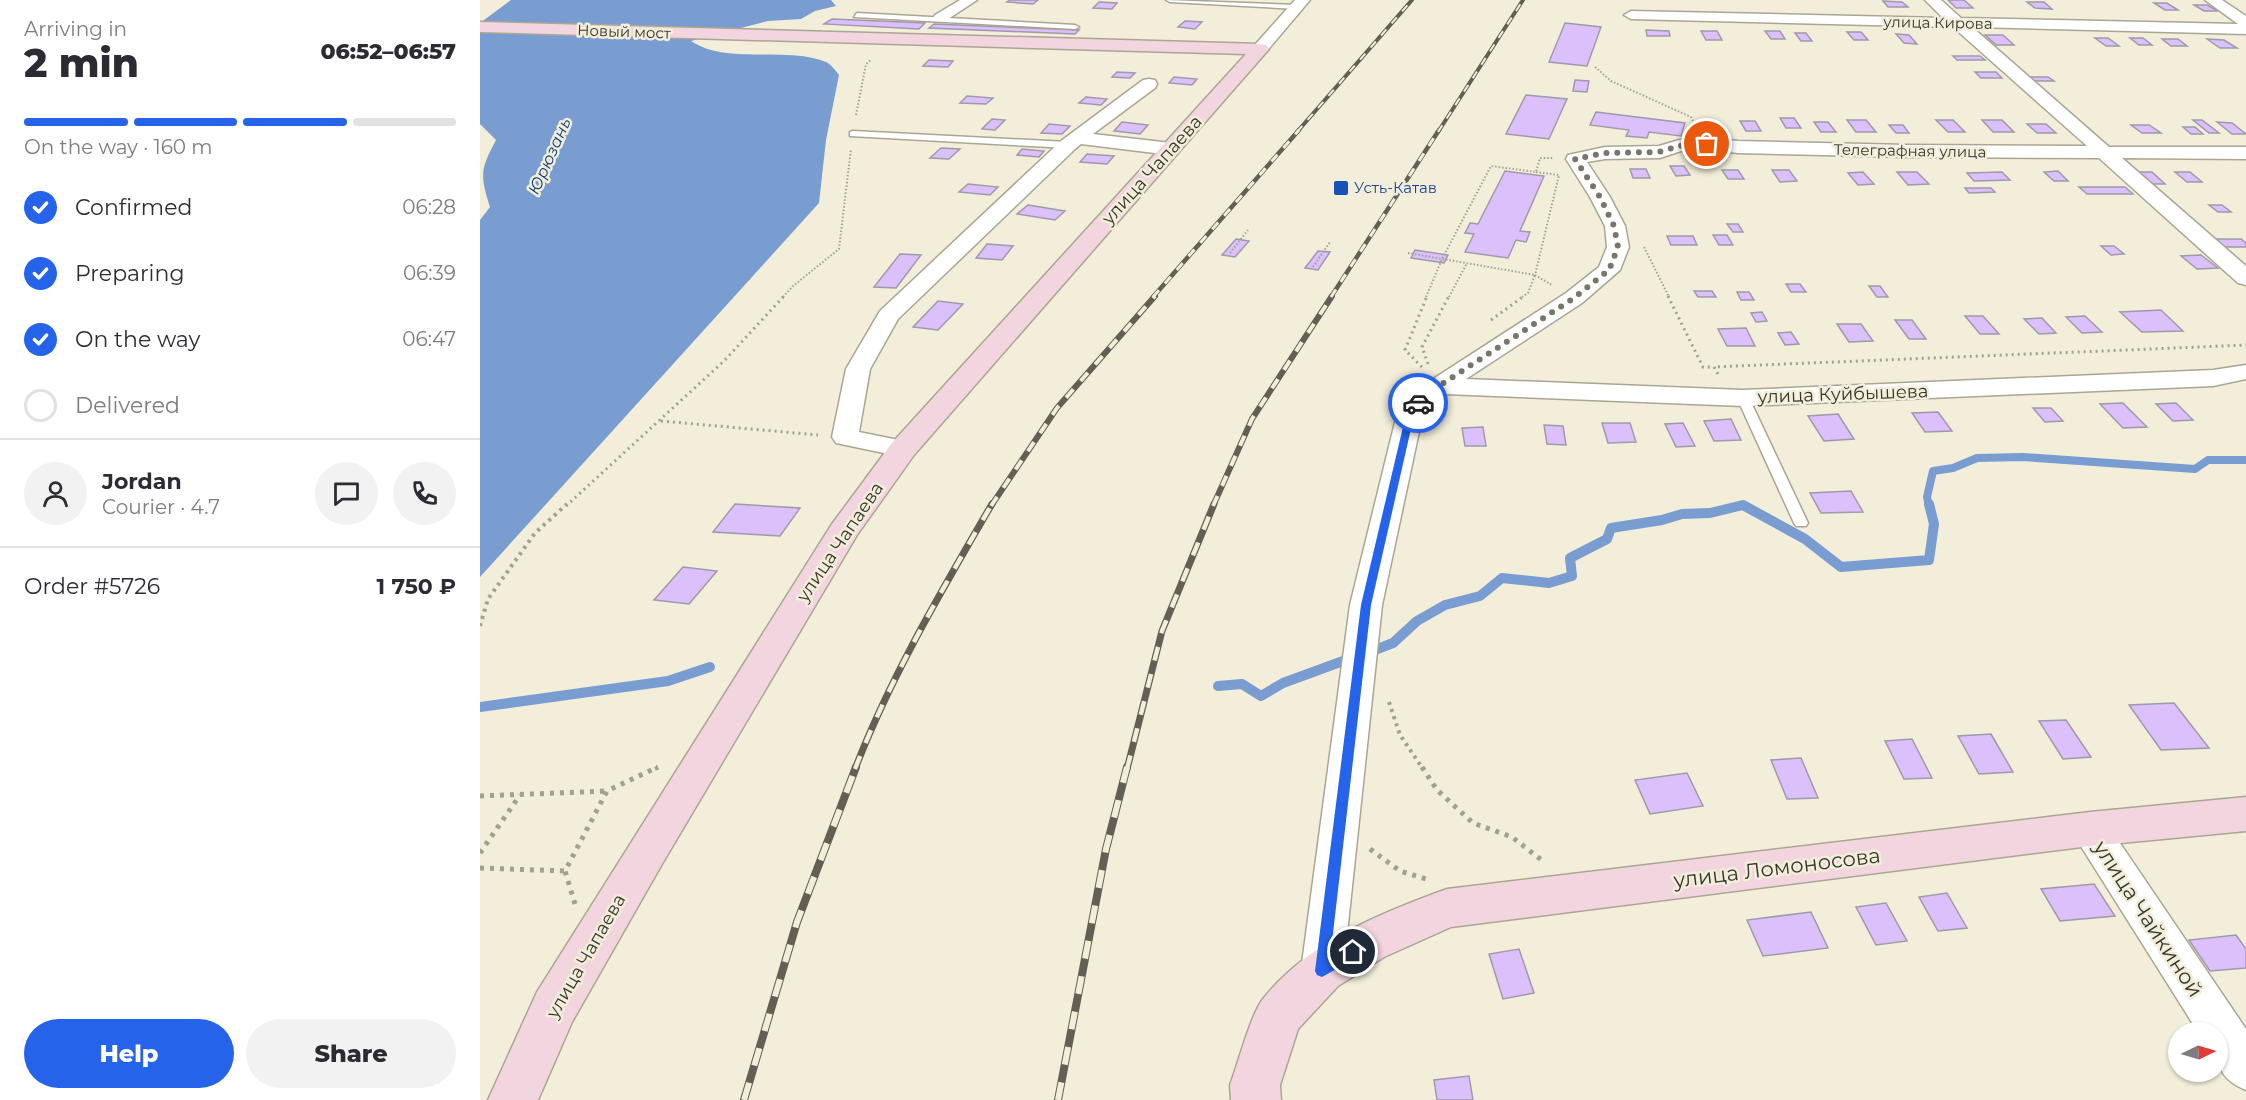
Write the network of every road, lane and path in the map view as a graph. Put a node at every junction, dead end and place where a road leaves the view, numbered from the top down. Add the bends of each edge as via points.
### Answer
1 (970, 0) edge
2 (1170, 0) edge
3 (1932, 0) edge
4 (2212, 0) edge
5 (1300, 3) edge
6 (857, 15) dead end
7 (1631, 15) dead end
8 (940, 18) junction
9 (2246, 23) edge
10 (1957, 24) junction
11 (480, 27) edge
12 (1075, 27) dead end
13 (2246, 29) edge
14 (1260, 49) junction
15 (873, 58) dead end
16 (1595, 67) dead end
17 (1149, 84) dead end
18 (852, 134) junction
19 (1073, 141) junction
20 (1707, 144) junction
21 (1171, 149) junction
22 (2101, 152) junction
23 (2246, 153) edge
24 (1540, 158) dead end
25 (1536, 172) junction
26 (1248, 230) dead end
27 (1330, 242) dead end
28 (1644, 246) dead end
29 (1230, 253) dead end
30 (1408, 253) dead end
31 (1442, 259) junction
32 (1467, 263) junction
33 (1313, 267) dead end
34 (1535, 275) junction
35 (2246, 278) edge
36 (1574, 298) junction
37 (2246, 345) edge
38 (1714, 367) junction
39 (2246, 372) edge
40 (1436, 381) junction
41 (1736, 398) junction
42 (661, 421) junction
43 (845, 437) junction
44 (903, 449) junction
45 (1801, 523) dead end
46 (480, 626) edge
47 (1386, 692) dead end
48 (661, 766) dead end
49 (608, 791) junction
50 (521, 794) junction
51 (480, 796) edge
52 (2246, 814) edge
53 (2090, 830) junction
54 (1369, 839) dead end
55 (480, 853) edge
56 (1536, 867) dead end
57 (480, 868) edge
58 (565, 871) junction
59 (1428, 879) dead end
60 (589, 948) junction
61 (1322, 971) junction
62 (2246, 1068) edge
63 (513, 1100) edge
64 (1256, 1100) edge

1 - 8 street
2 - 5 lane
3 - 10 street
4 - 9 street
5 - 14 street
6 - 8 lane
7 - 10 street, улица Кирова
8 - 12 lane
10 - 13 street, улица Кирова
10 - 22 street
11 - 14 main road, Новый мост
14 - 21 main road, улица Чапаева
15 - 18 path via 867,64
16 - 20 path via 1611,81 1691,117
17 - 19 street
18 - 19 lane
18 - 42 path via 839,249 794,286
19 - 21 street
19 - 43 street via 888,316 858,369
20 - 22 street, Телеграфная улица via 1896,151
20 - 36 street, Телеграфная улица via 1575,159 1600,197 1614,226 1618,247 1609,270
21 - 44 main road, улица Чапаева
22 - 23 street, Телеграфная улица
22 - 35 street
24 - 25 path
25 - 31 path via 1491,166
25 - 34 path via 1559,175
26 - 29 path
27 - 33 path
28 - 38 path via 1703,367
30 - 31 path
31 - 32 path
31 - 40 path via 1405,350
32 - 34 path
32 - 40 path via 1422,347
34 - 36 path
36 - 40 street
37 - 38 path
38 - 41 path
39 - 41 street, улица Куйбышева via 2212,378
40 - 41 street, улица Куйбышева
40 - 61 street via 1411,410 1366,605
41 - 45 lane
42 - 43 path
42 - 46 path via 535,533 488,599
43 - 44 street
44 - 60 main road, улица Чапаева via 843,531
47 - 56 path via 1400,735 1437,790 1473,823 1512,837 1547,865
48 - 49 path
49 - 50 path
49 - 58 path
50 - 51 path
50 - 55 path
52 - 53 main road, улица Ломоносова
53 - 61 main road, улица Ломоносова via 1447,908 1368,943
53 - 62 street, улица Чайкиной
54 - 59 path via 1370,849 1400,871
57 - 58 path
58 - 60 path
60 - 63 main road, улица Чапаева via 554,1008
61 - 64 main road via 1279,1016 1255,1085

